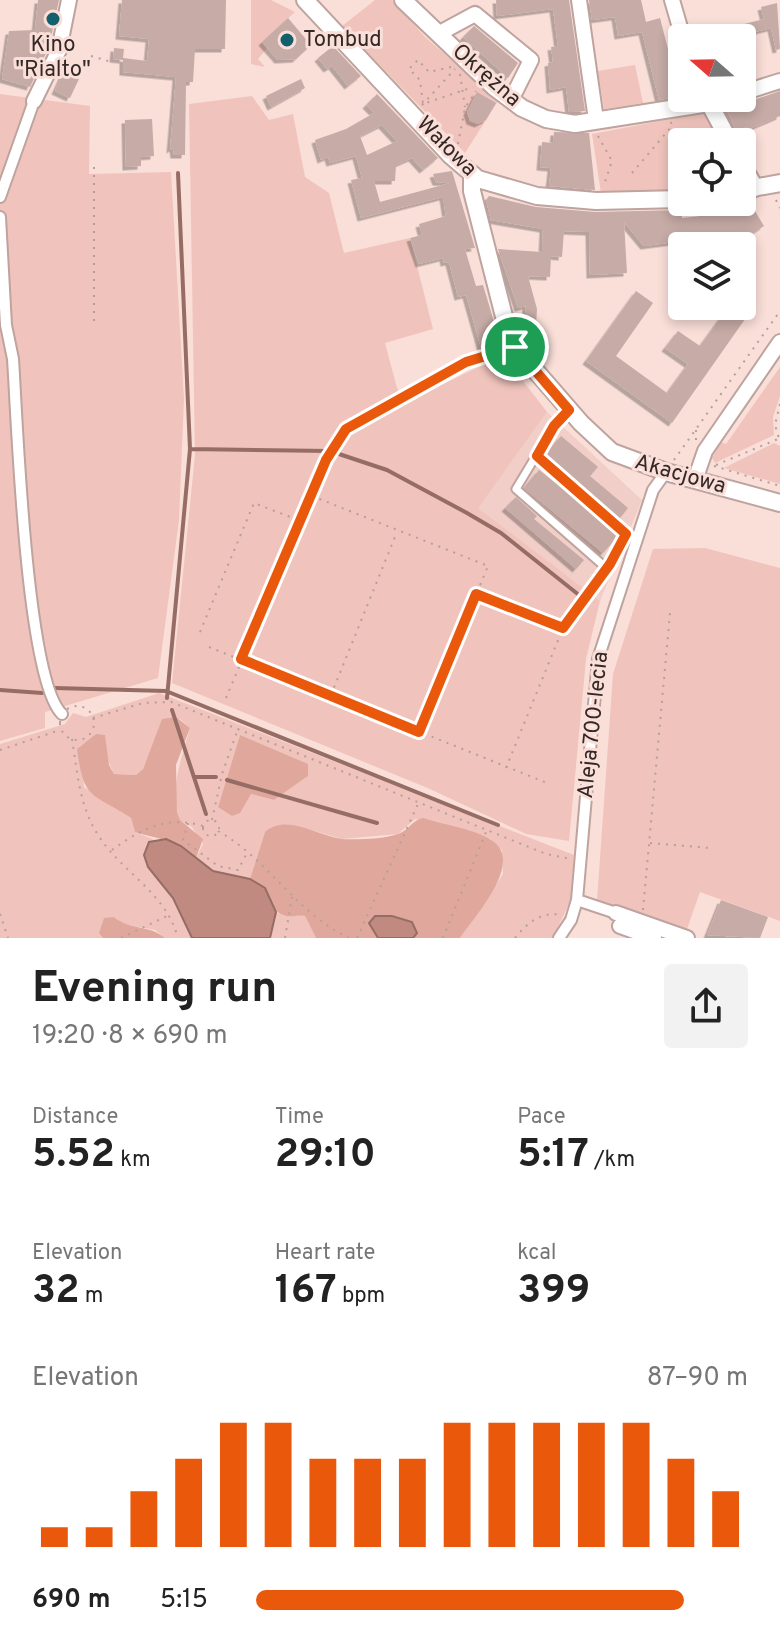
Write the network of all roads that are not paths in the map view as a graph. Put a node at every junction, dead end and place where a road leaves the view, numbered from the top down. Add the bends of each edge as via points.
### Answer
1 (69, 0) edge
2 (305, 0) edge
3 (403, 0) edge
4 (579, 0) edge
5 (672, 0) edge
6 (474, 7) edge
7 (679, 24) edge
8 (438, 34) junction
9 (780, 81) edge
10 (756, 89) edge
11 (511, 100) junction
12 (34, 101) joint
13 (668, 109) edge
14 (596, 120) junction
15 (472, 176) junction
16 (0, 197) edge
17 (668, 199) edge
18 (0, 217) edge
19 (780, 342) edge
20 (515, 347) junction
21 (440, 375) road end
22 (569, 410) junction
23 (537, 456) junction
24 (666, 472) junction
25 (695, 480) junction
26 (780, 503) edge
27 (62, 714) road end
28 (577, 900) junction
29 (618, 923) edge
30 (559, 938) edge
31 (654, 938) edge
32 (687, 938) edge

1 - 12 street via 59,50
2 - 15 street, Wałowa
3 - 8 street, Okrężna
4 - 14 street
5 - 7 street
6 - 8 street
6 - 11 street via 531,60
8 - 11 street, Okrężna
9 - 10 street
11 - 14 street, Okrężna via 546,119 575,124
12 - 16 street
13 - 14 street, Okrężna
15 - 17 street, Wałowa via 537,196
15 - 20 street, Akacjowa via 503,316
18 - 27 street via 27,553 41,664
19 - 25 street
20 - 21 lane
20 - 22 street, Akacjowa
22 - 23 lane
22 - 24 street, Akacjowa via 612,452
23 - 23 lane via 516,489 604,566 610,564 626,534 622,528
24 - 25 street, Akacjowa
24 - 28 street, Aleja 700-lecia via 653,490 598,659
25 - 26 street, Akacjowa
28 - 29 street
28 - 30 street, Aleja 700-lecia
29 - 31 street
29 - 32 street via 641,921

